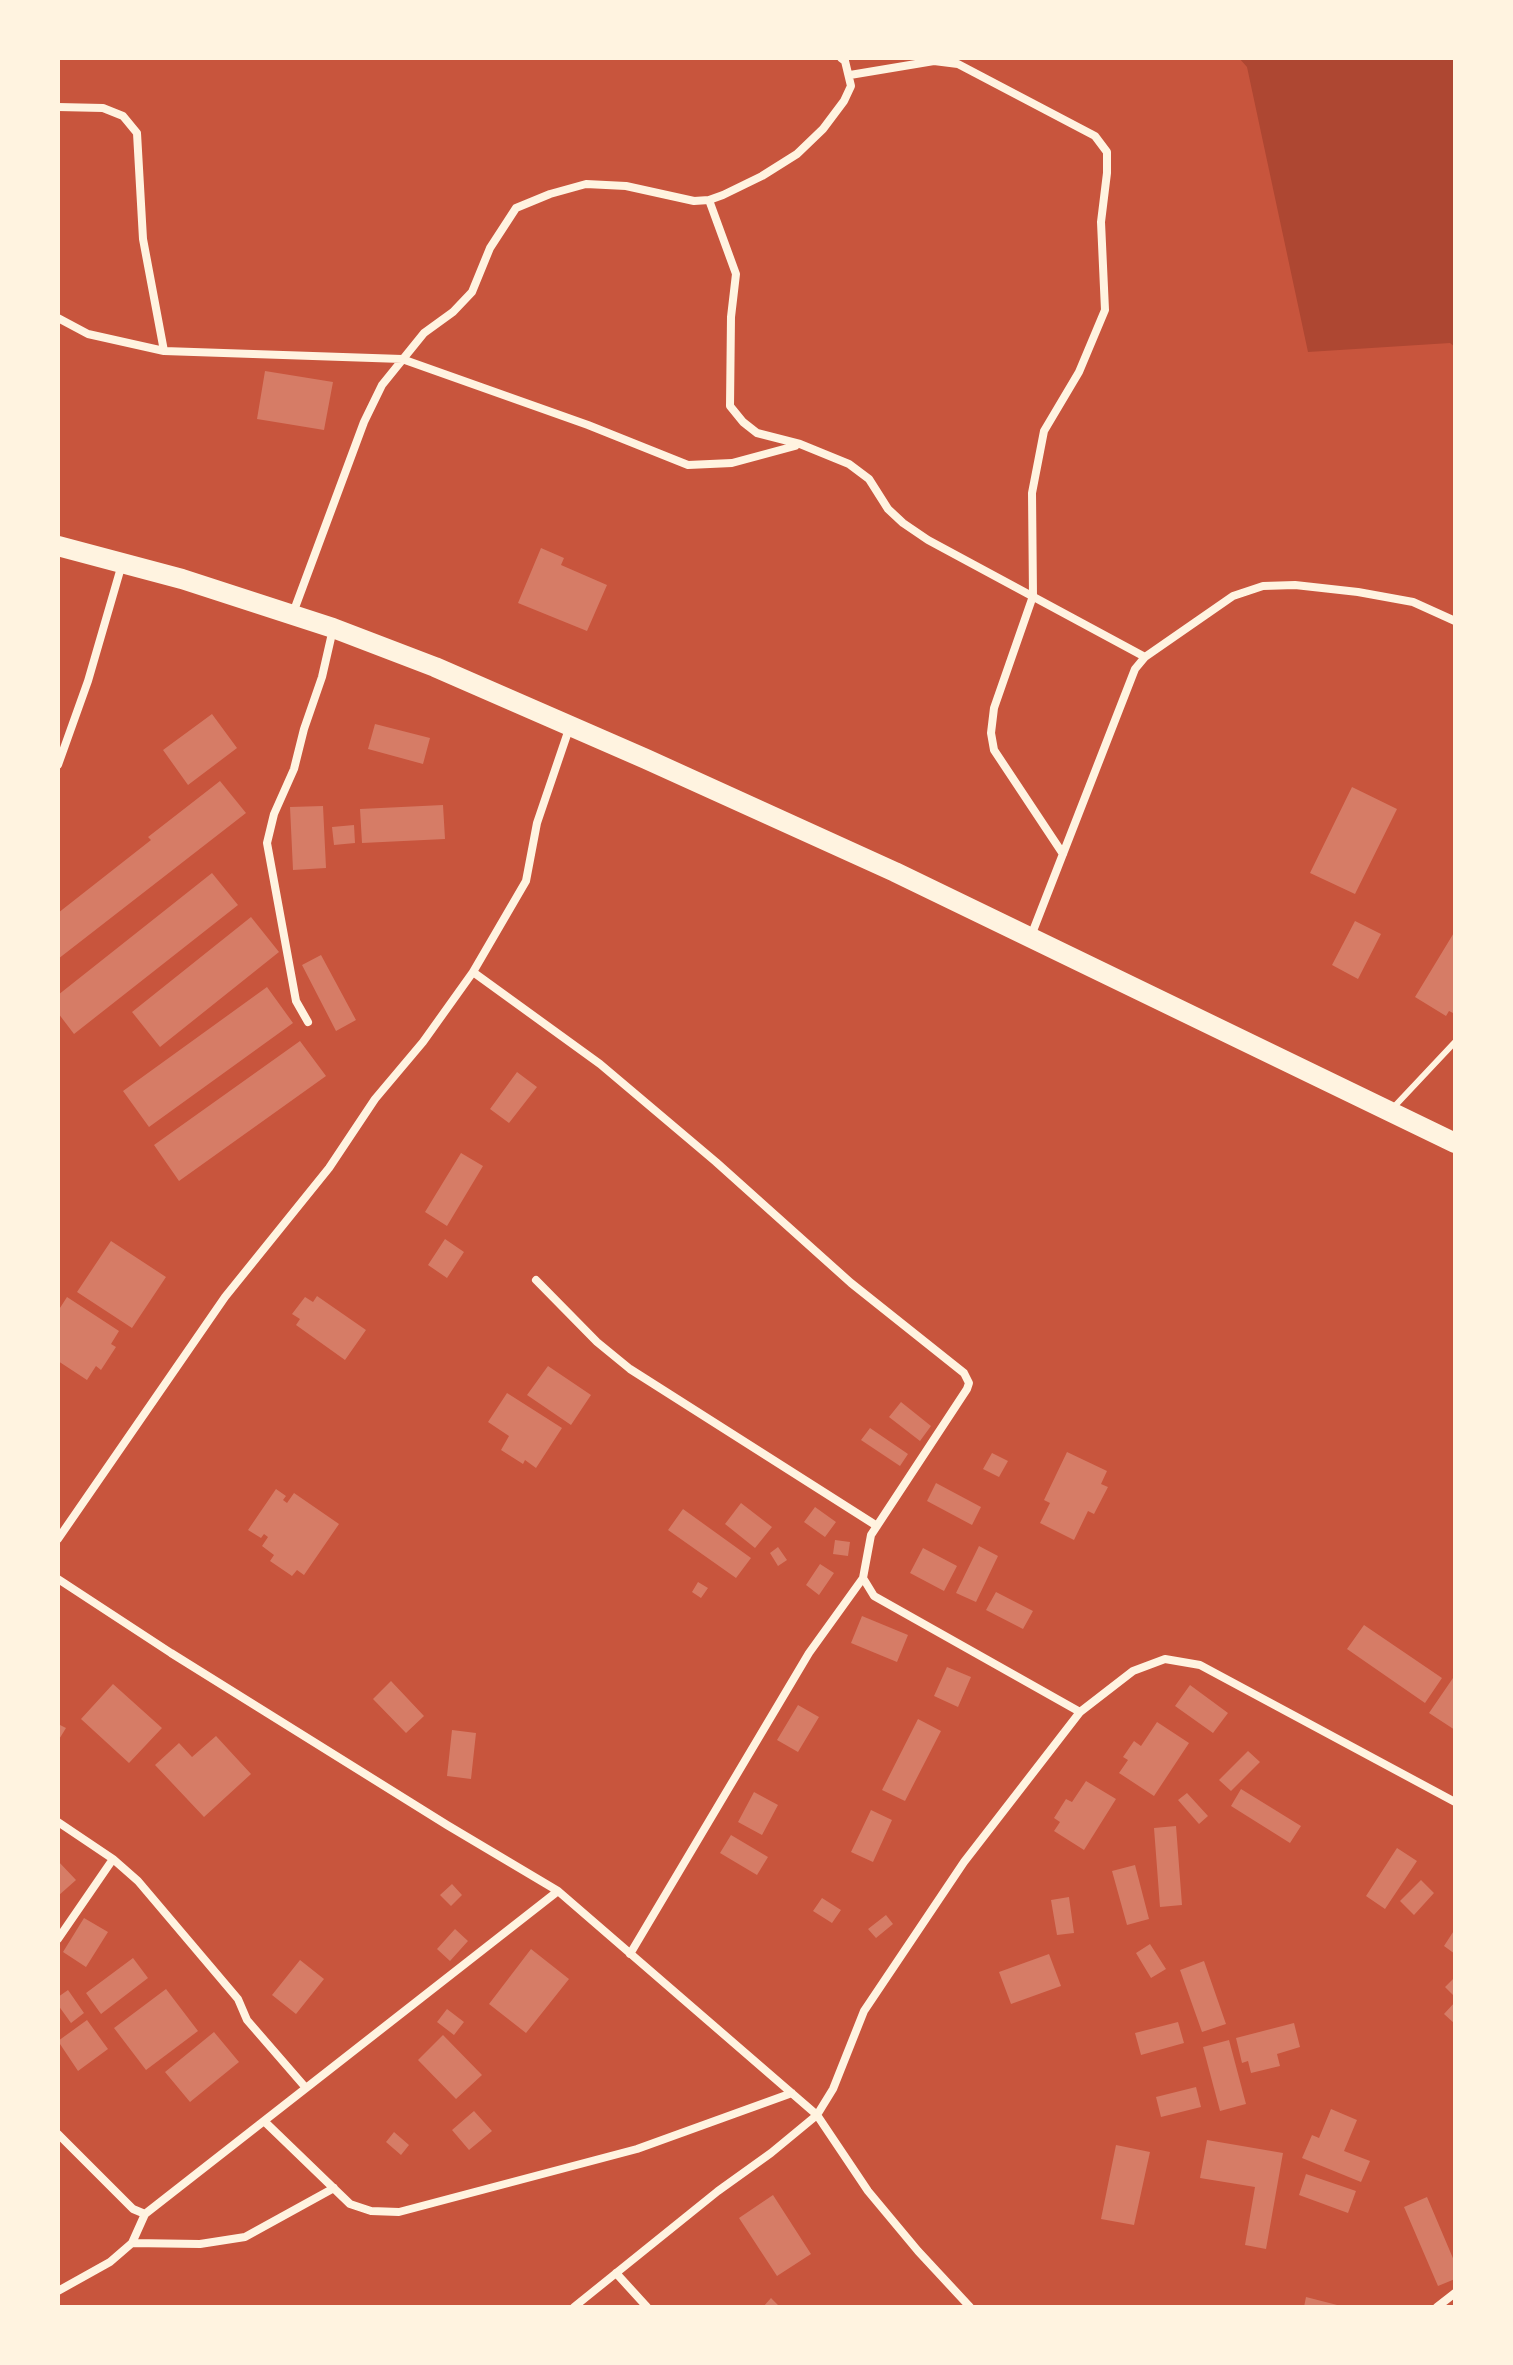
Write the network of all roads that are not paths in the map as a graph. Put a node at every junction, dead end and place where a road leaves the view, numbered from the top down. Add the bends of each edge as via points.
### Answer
1 (841, 58) edge
2 (850, 75) junction
3 (58, 107) edge
4 (709, 200) junction
5 (58, 318) edge
6 (164, 351) junction
7 (402, 359) junction
8 (800, 444) junction
9 (58, 546) edge
10 (123, 562) junction
11 (1033, 596) junction
12 (292, 615) junction
13 (1455, 621) edge
14 (333, 628) junction
15 (1145, 657) junction
16 (570, 726) junction
17 (58, 765) edge
18 (1063, 854) junction
19 (1030, 936) junction
20 (473, 972) junction
21 (308, 1022) dead end
22 (1455, 1042) edge
23 (1390, 1111) junction
24 (1455, 1143) edge
25 (536, 1280) dead end
26 (877, 1526) junction
27 (58, 1539) edge
28 (863, 1578) junction
29 (58, 1579) edge
30 (1080, 1712) junction
31 (1455, 1802) edge
32 (58, 1822) edge
33 (113, 1859) junction
34 (558, 1891) junction
35 (58, 1939) edge
36 (630, 1954) junction
37 (306, 2088) junction
38 (792, 2093) junction
39 (817, 2115) junction
40 (264, 2121) junction
41 (58, 2134) edge
42 (334, 2188) junction
43 (145, 2214) junction
44 (132, 2243) junction
45 (616, 2273) junction
46 (58, 2291) edge
47 (1455, 2293) edge
48 (574, 2307) edge
49 (647, 2307) edge
50 (970, 2307) edge
51 (1437, 2307) edge

1 - 2 street
2 - 4 street via 844,101 797,154
2 - 11 street via 934,61 958,64 1095,136 1107,152 1101,222 1105,310 1079,372 1044,431 1032,493
3 - 6 street via 103,108 123,116 137,133 143,239
4 - 7 street via 586,184 516,208 490,248 472,292
4 - 8 street via 736,274 730,406 757,433
5 - 6 street via 88,334
6 - 7 street
7 - 8 street via 688,465 732,463
7 - 12 street via 364,422
8 - 11 street via 849,464 869,479 888,509 915,531
9 - 10 main road
10 - 12 main road
10 - 17 street
11 - 15 street
11 - 18 street via 994,708 991,733 994,750
12 - 14 main road
13 - 15 street via 1413,602 1295,585 1263,586 1233,596
14 - 16 main road
14 - 21 street via 294,769 267,843 296,1001
15 - 18 street via 1135,669
16 - 19 main road
16 - 20 street via 537,823 526,881
18 - 19 street
19 - 23 main road
20 - 26 street via 600,1064 851,1283 964,1373 967,1389
20 - 27 street via 329,1168 225,1297
22 - 23 lane
23 - 24 main road
25 - 26 street via 630,1369
26 - 28 street
28 - 30 street via 874,1596
28 - 36 street via 809,1653
29 - 34 street
30 - 31 street via 1133,1671 1165,1659 1200,1665
30 - 39 street via 964,1862 864,2011
32 - 33 street
33 - 35 street
33 - 37 street via 238,1999 247,2020
34 - 36 street
34 - 37 street
36 - 38 street
37 - 40 street
38 - 39 street
38 - 42 street via 637,2149 399,2212 350,2204
39 - 45 street
39 - 50 street via 868,2191
40 - 42 street
40 - 43 street
41 - 43 street via 133,2209
42 - 44 street via 245,2237 200,2244
43 - 44 street
44 - 46 street
45 - 48 street
45 - 49 street
47 - 51 street

